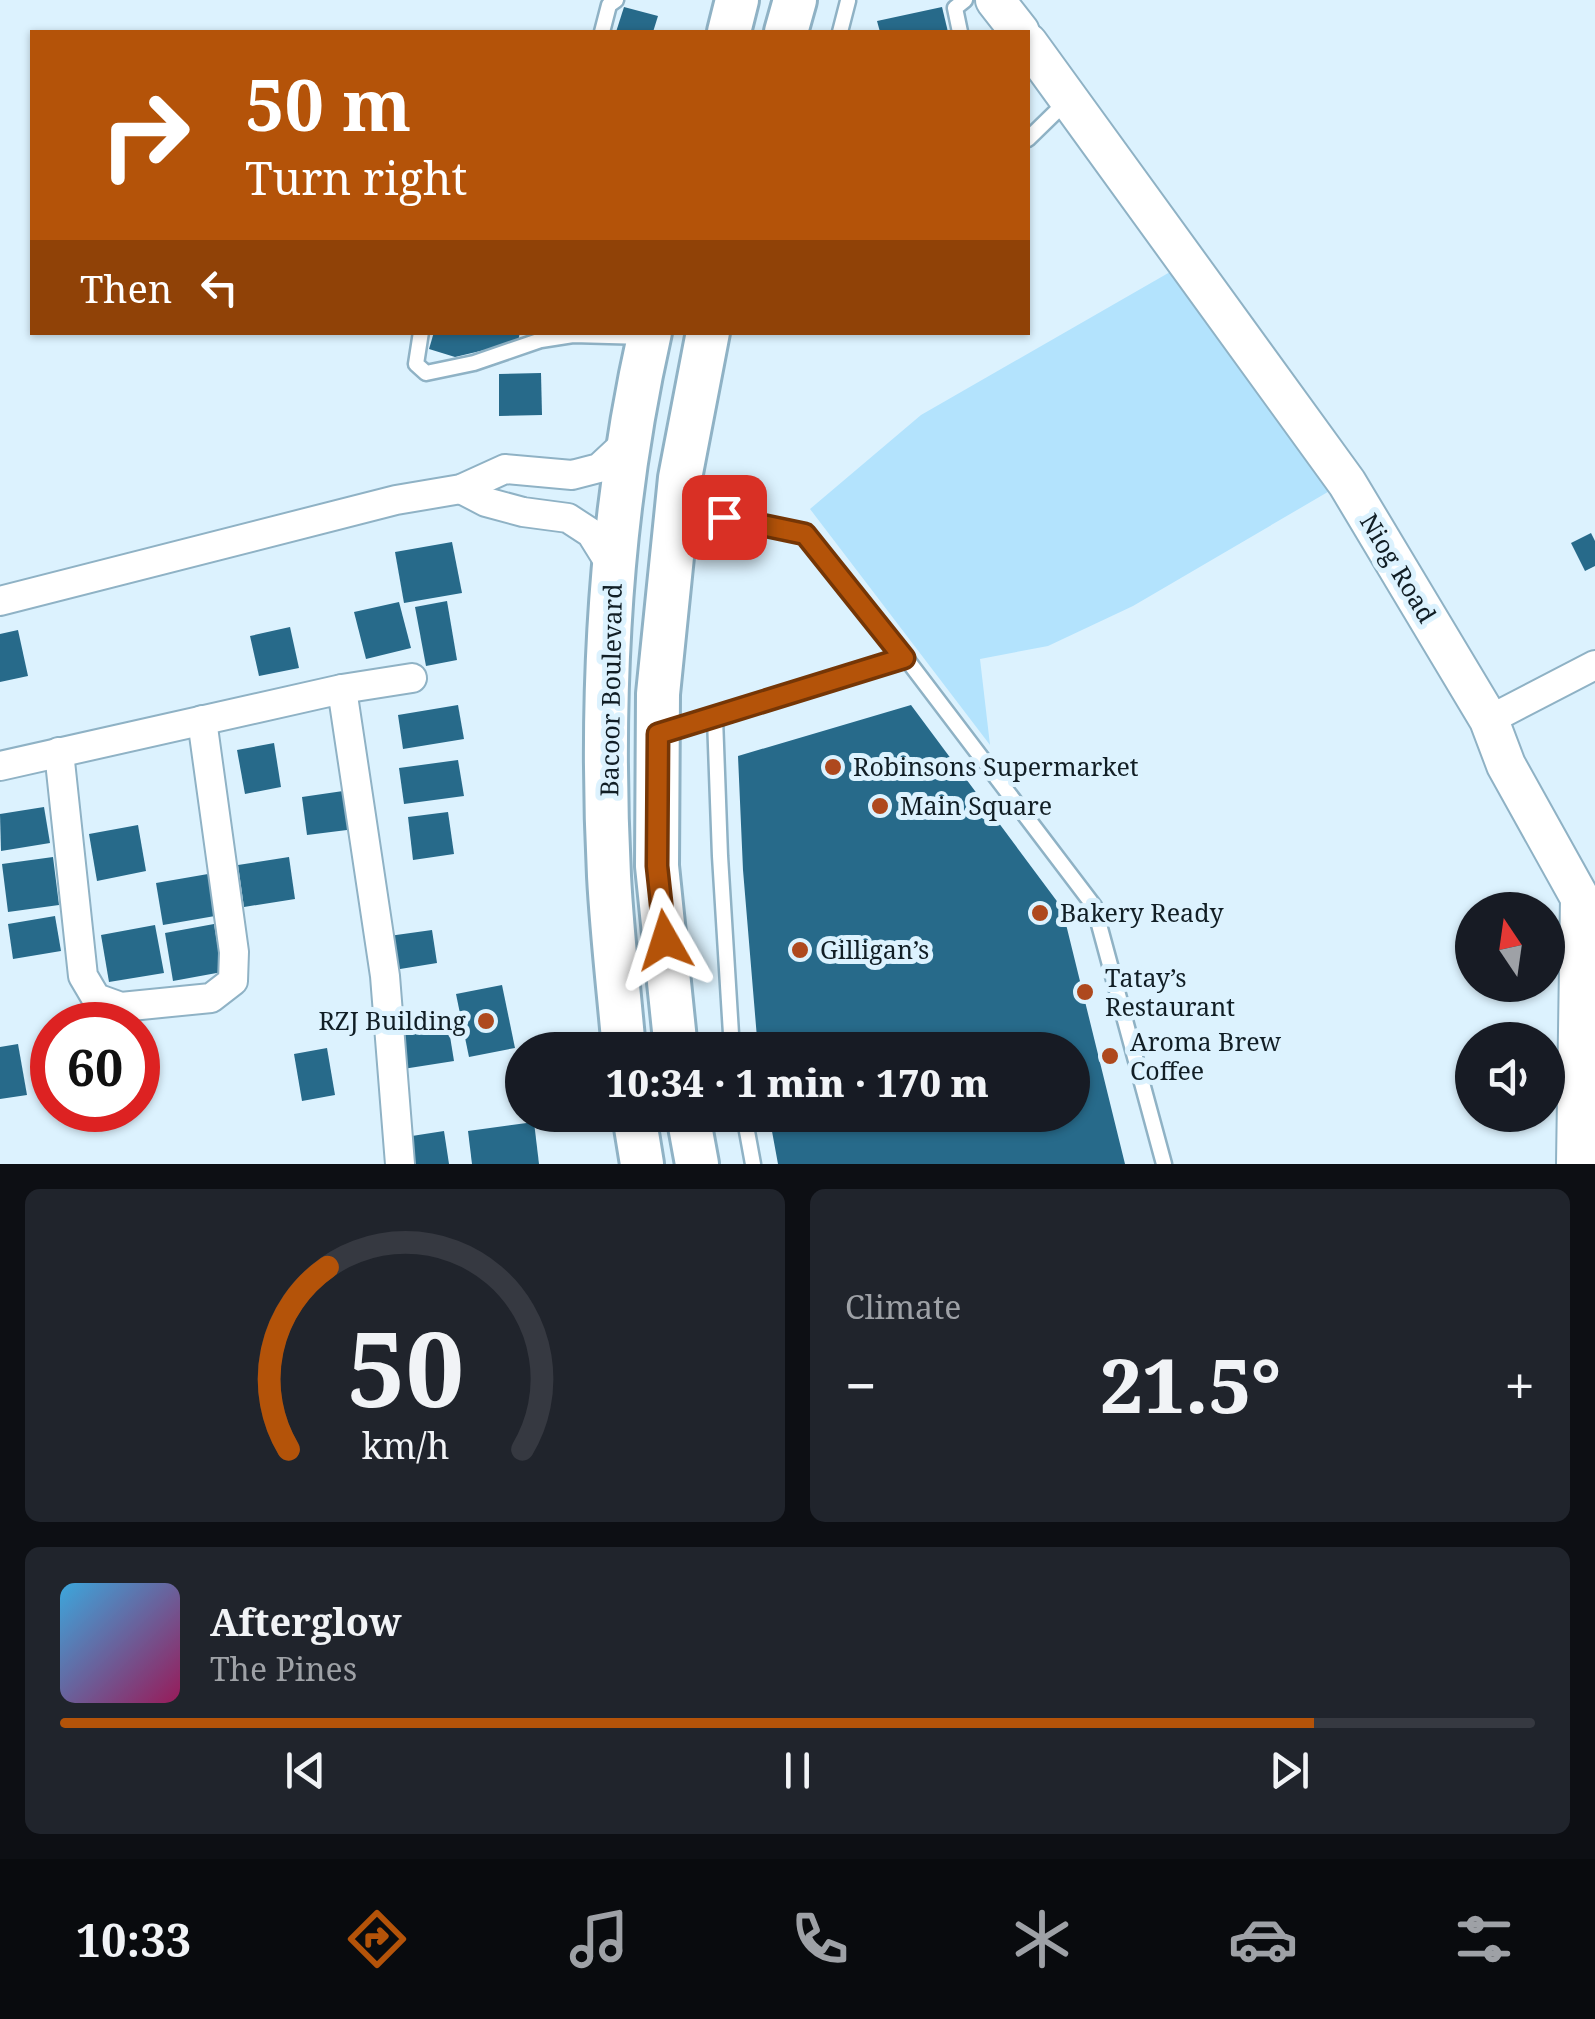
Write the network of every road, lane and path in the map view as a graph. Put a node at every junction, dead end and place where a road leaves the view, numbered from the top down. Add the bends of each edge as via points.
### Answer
1 (616, 0) edge
2 (738, 0) edge
3 (795, 0) edge
4 (848, 0) edge
5 (965, 0) edge
6 (995, 0) edge
7 (602, 30) edge
8 (730, 30) edge
9 (787, 30) edge
10 (840, 30) edge
11 (960, 30) edge
12 (1018, 30) edge
13 (1030, 46) edge
14 (1069, 98) junction
15 (1030, 136) edge
16 (421, 335) edge
17 (573, 335) edge
18 (573, 335) edge
19 (650, 335) edge
20 (707, 335) edge
21 (630, 440) junction
22 (461, 489) junction
23 (676, 512) junction
24 (614, 570) junction
25 (0, 602) edge
26 (904, 658) junction
27 (1595, 666) edge
28 (412, 678) dead end
29 (342, 690) junction
30 (716, 718) junction
31 (202, 720) junction
32 (1489, 720) junction
33 (658, 734) junction
34 (607, 736) junction
35 (58, 752) junction
36 (0, 766) edge
37 (1587, 900) edge
38 (622, 1032) edge
39 (674, 1032) edge
40 (731, 1032) edge
41 (637, 1132) edge
42 (691, 1132) edge
43 (747, 1132) edge
44 (400, 1164) edge
45 (642, 1164) edge
46 (697, 1164) edge
47 (752, 1164) edge
48 (1164, 1164) edge
49 (1576, 1164) edge

1 - 7 lane via 608,5
2 - 8 main road
3 - 9 main road
4 - 10 lane
5 - 11 lane via 955,8
6 - 12 street
13 - 14 street, Niog Road
14 - 15 lane
14 - 32 street, Niog Road via 1347,483
16 - 17 lane via 416,364 426,373
18 - 19 lane
19 - 21 main road, Bacoor Boulevard
20 - 23 main road, Bacoor Boulevard
21 - 22 street via 598,468 572,475 505,469
21 - 24 main road, Bacoor Boulevard
22 - 24 street via 486,502 568,518 592,533
22 - 25 street
23 - 26 lane via 805,534
23 - 33 main road, Bacoor Boulevard
24 - 34 main road, Bacoor Boulevard
26 - 30 lane
26 - 48 lane via 1094,906
27 - 32 street
28 - 29 street
29 - 31 street
29 - 44 street via 385,976
30 - 33 lane
30 - 40 lane
31 - 35 street
31 - 35 street via 234,952 232,981 211,998 121,1006 96,998 83,976
32 - 37 street, Niog Road via 1506,765
33 - 34 main road
33 - 39 main road, Bacoor Boulevard via 657,866
34 - 38 main road, Bacoor Boulevard via 609,875
35 - 36 street
37 - 49 street, Niog Road
41 - 45 main road
42 - 46 main road
43 - 47 lane

